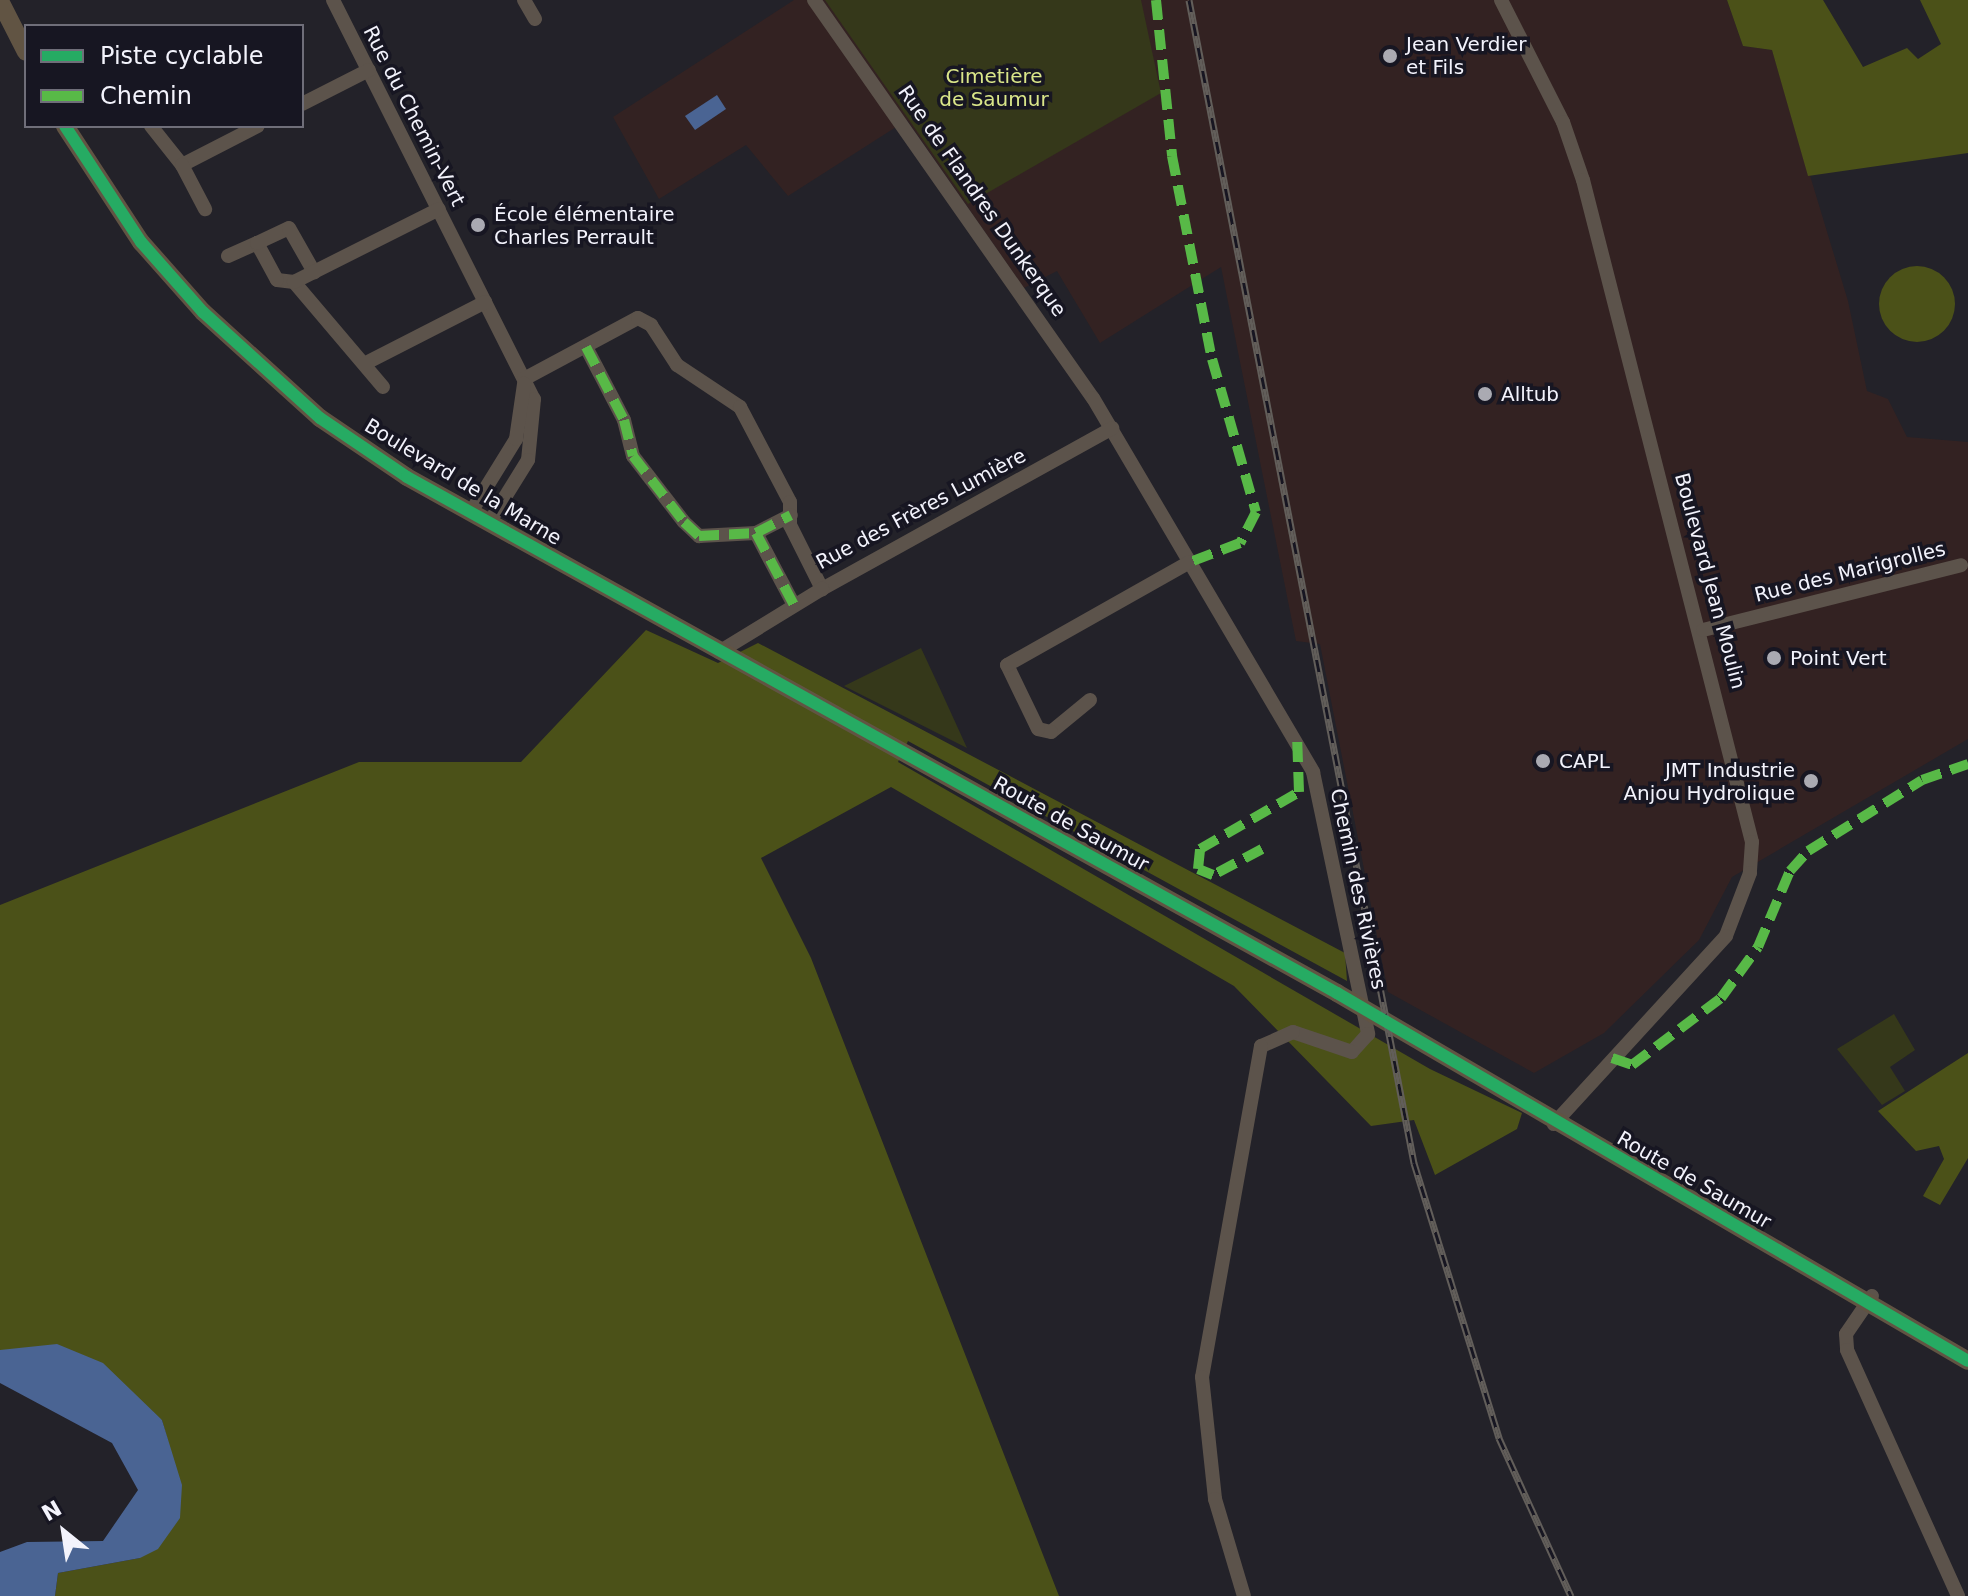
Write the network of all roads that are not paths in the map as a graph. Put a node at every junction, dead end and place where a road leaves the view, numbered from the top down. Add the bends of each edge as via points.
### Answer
1 (333, 0) edge
2 (524, 0) edge
3 (814, 0) edge
4 (1501, 0) edge
5 (0, 1) edge
6 (535, 19) dead end
7 (24, 48) edge
8 (369, 70) junction
9 (304, 103) edge
10 (66, 128) edge
11 (153, 128) edge
12 (251, 128) edge
13 (182, 165) junction
14 (205, 209) dead end
15 (439, 209) junction
16 (257, 243) junction
17 (228, 256) dead end
18 (314, 272) junction
19 (294, 282) junction
20 (485, 302) junction
21 (586, 347) junction
22 (366, 363) junction
23 (524, 379) junction
24 (383, 387) dead end
25 (1112, 428) junction
26 (471, 512) junction
27 (791, 515) junction
28 (489, 523) junction
29 (756, 533) junction
30 (1190, 562) junction
31 (1961, 565) dead end
32 (822, 589) junction
33 (794, 605) junction
34 (1703, 630) junction
35 (719, 652) junction
36 (1090, 700) dead end
37 (1556, 1120) junction
38 (1870, 1300) junction
39 (1968, 1351) edge
40 (1968, 1361) edge
41 (1244, 1596) edge
42 (1958, 1596) edge

1 - 8 street, Rue du Chemin-Vert
2 - 6 street
3 - 25 street, Rue de Flandres Dunkerque
4 - 34 street, Boulevard Jean Moulin via 1580,169
5 - 7 main road
8 - 9 street
8 - 15 street, Rue du Chemin-Vert
10 - 26 main road, Boulevard de la Marne via 141,242 245,354 320,418
11 - 13 street
12 - 13 street
13 - 14 street
15 - 18 street
15 - 20 street, Rue du Chemin-Vert
16 - 17 street
16 - 18 street via 289,228
16 - 19 street via 277,280
18 - 19 street
19 - 22 street
20 - 22 street
20 - 23 street, Rue du Chemin-Vert
21 - 23 street, Rue des Frères Lumière
21 - 27 street, Rue des Frères Lumière via 638,318 651,325 677,365 740,407
21 - 29 street via 624,420 633,456 684,522 699,536
22 - 24 street
23 - 26 street via 516,439
23 - 28 street, Rue du Chemin-Vert via 534,399 534,442
25 - 30 street, Chemin des Rivières
25 - 32 street, Rue des Frères Lumière
26 - 28 main road, Boulevard de la Marne
27 - 29 street
27 - 32 street, Rue des Frères Lumière
28 - 35 main road, Boulevard de la Marne
29 - 33 street
30 - 36 street via 1007,665 1038,729 1051,732
30 - 41 street, Chemin des Rivières via 1313,772 1368,1034 1352,1052 1293,1032 1261,1046 1202,1377 1209,1468
31 - 34 street, Rue des Marigrolles
32 - 33 street
33 - 35 street
34 - 37 street, Boulevard Jean Moulin via 1749,807 1747,883 1726,936 1698,972
35 - 37 main road, Route de Saumur
37 - 38 main road, Route de Saumur
38 - 39 main road, Route de Saumur
38 - 40 main road, Route de Saumur
38 - 42 street via 1846,1334 1847,1350

